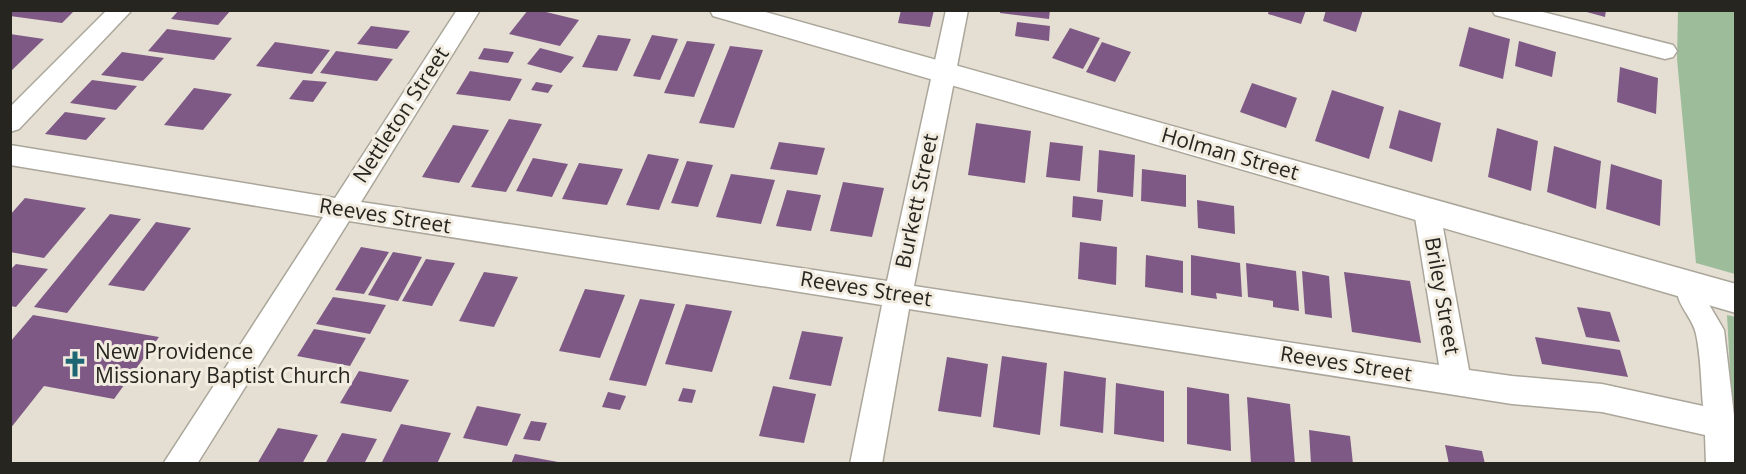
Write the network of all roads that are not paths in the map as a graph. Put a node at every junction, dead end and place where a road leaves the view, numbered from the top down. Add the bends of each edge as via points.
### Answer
1 (121, 10) edge
2 (469, 10) edge
3 (723, 10) edge
4 (957, 10) edge
5 (1503, 10) edge
6 (1665, 51) dead end
7 (944, 72) junction
8 (10, 123) edge
9 (10, 155) edge
10 (340, 209) junction
11 (1427, 211) junction
12 (1690, 286) junction
13 (898, 294) junction
14 (1736, 299) edge
15 (1456, 381) junction
16 (1720, 424) junction
17 (179, 464) edge
18 (866, 464) edge
19 (1722, 464) edge

1 - 8 street
2 - 10 street, Nettleton Street
3 - 7 street, Holman Street
4 - 7 street, Burkett Street
5 - 6 street
7 - 11 street, Holman Street
7 - 13 street, Burkett Street
9 - 10 street, Reeves Street
10 - 13 street, Reeves Street
10 - 17 street, Nettleton Street
11 - 12 street, Holman Street
11 - 15 street, Briley Street
12 - 14 street, Holman Street
12 - 16 street via 1694,304 1710,330
13 - 15 street, Reeves Street
13 - 18 street, Burkett Street
15 - 16 street, Reeves Street via 1602,398
16 - 19 street

